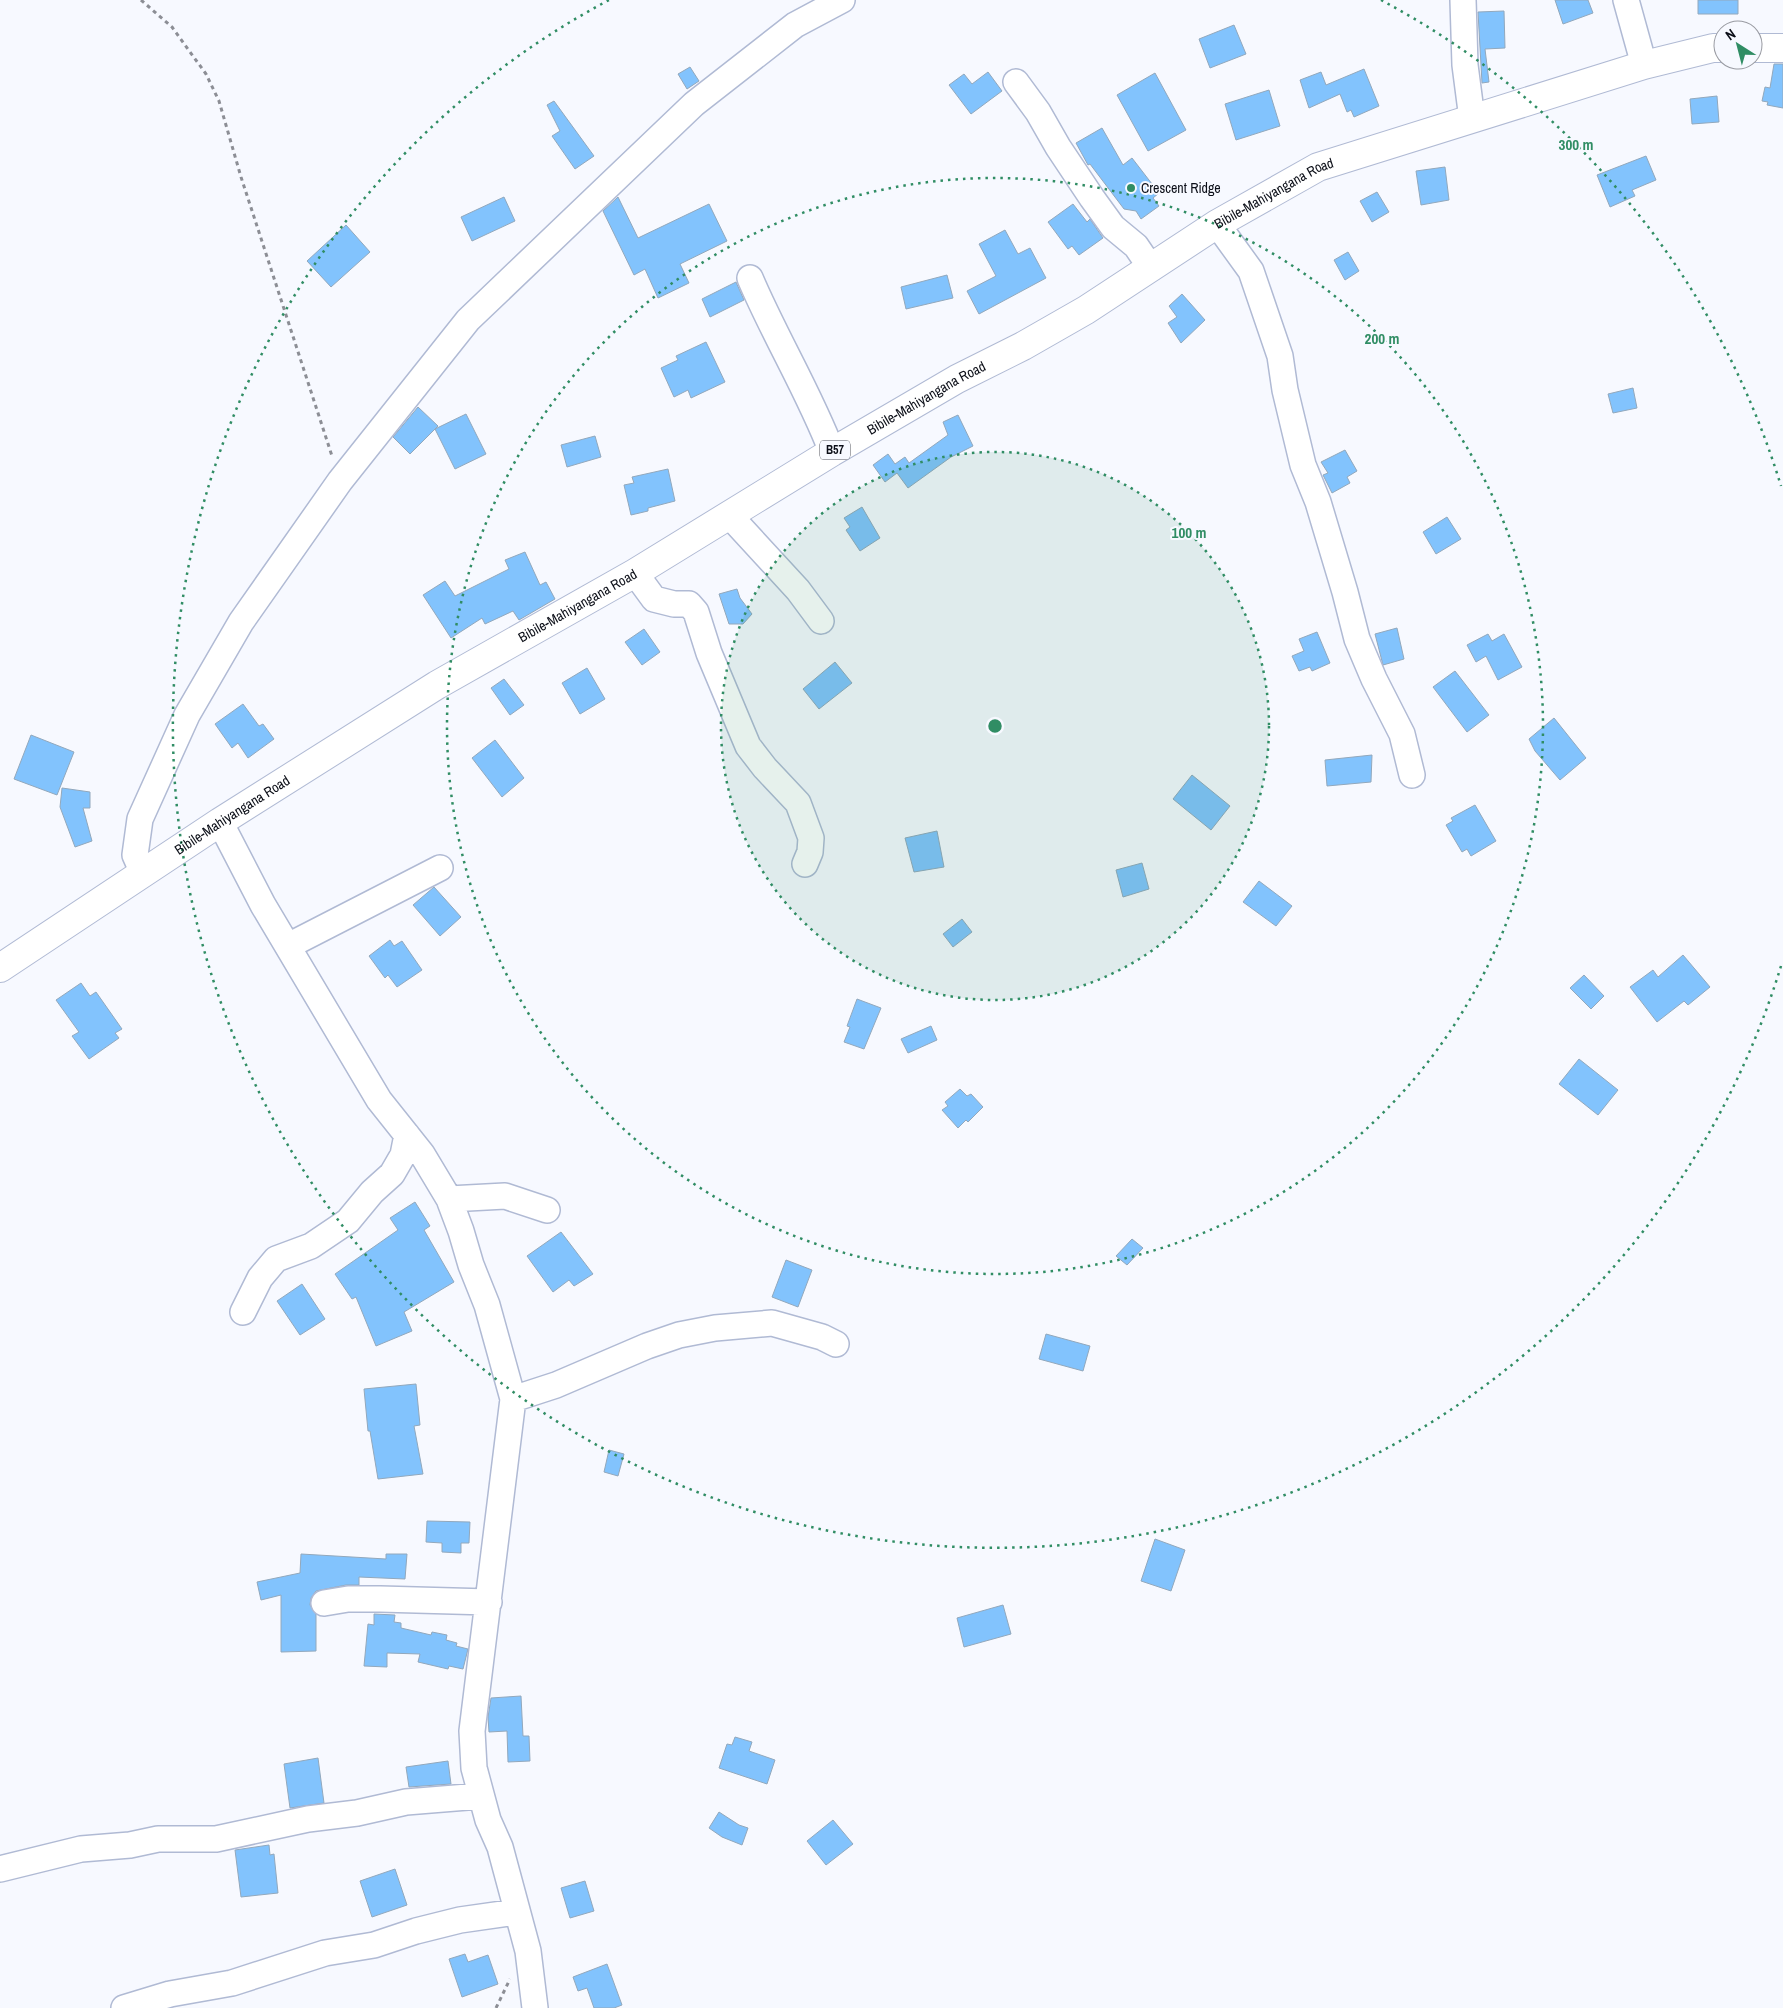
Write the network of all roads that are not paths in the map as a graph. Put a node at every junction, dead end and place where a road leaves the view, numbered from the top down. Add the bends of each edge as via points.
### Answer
1 (842, 0) edge
2 (1463, 0) edge
3 (1626, 0) edge
4 (1713, 48) edge
5 (1763, 48) edge
6 (1783, 48) edge
7 (1644, 65) junction
8 (1016, 82) dead end
9 (1472, 119) junction
10 (1217, 224) junction
11 (1151, 268) junction
12 (750, 278) dead end
13 (832, 452) junction
14 (729, 515) junction
15 (635, 573) junction
16 (821, 620) dead end
17 (1412, 775) dead end
18 (220, 822) junction
19 (804, 864) dead end
20 (440, 868) dead end
21 (143, 873) junction
22 (288, 946) junction
23 (0, 968) edge
24 (407, 1135) junction
25 (449, 1199) junction
26 (547, 1210) dead end
27 (243, 1312) dead end
28 (836, 1344) dead end
29 (513, 1399) junction
30 (324, 1602) dead end
31 (488, 1602) junction
32 (480, 1796) junction
33 (0, 1869) edge
34 (517, 1912) junction
35 (124, 2008) edge
36 (535, 2008) edge

1 - 21 street via 794,25 694,104 468,320 340,481 241,622 187,716 140,819 135,855
2 - 9 street via 1464,65
3 - 7 street
4 - 7 main road, Bibile-Mahiyangana Road / B57
5 - 6 main road
7 - 9 main road, Bibile-Mahiyangana Road / B57
8 - 11 street via 1113,227 1136,246
9 - 10 main road, Bibile-Mahiyangana Road / B57 via 1318,167
10 - 11 main road, Bibile-Mahiyangana Road / B57
10 - 17 street via 1251,272 1280,356 1303,465 1318,502 1357,639 1402,734
11 - 13 main road, Bibile-Mahiyangana Road / B57 via 1086,310 957,379
12 - 13 street via 802,382
13 - 14 main road, Bibile-Mahiyangana Road / B57
14 - 15 main road, Bibile-Mahiyangana Road / B57
14 - 16 street
15 - 18 main road, Bibile-Mahiyangana Road / B57 via 437,685
15 - 19 street via 654,599 689,604 696,612 709,653 748,746 798,803 812,838
18 - 21 main road, Bibile-Mahiyangana Road / B57
18 - 22 street
20 - 22 street
21 - 23 main road, Bibile-Mahiyangana Road / B57
22 - 24 street via 379,1100
24 - 25 street
24 - 27 street via 403,1155 392,1174 348,1221 311,1246 276,1259 260,1278
25 - 26 street via 505,1196
25 - 29 street via 470,1265 487,1305
28 - 29 street via 772,1323 715,1328 663,1340 556,1385
29 - 31 street
30 - 31 street via 348,1599
31 - 32 street via 472,1731 474,1768
32 - 33 street via 406,1802 216,1838 158,1839 81,1849
32 - 34 street via 500,1847
34 - 35 street via 460,1920
34 - 36 street via 528,1951

